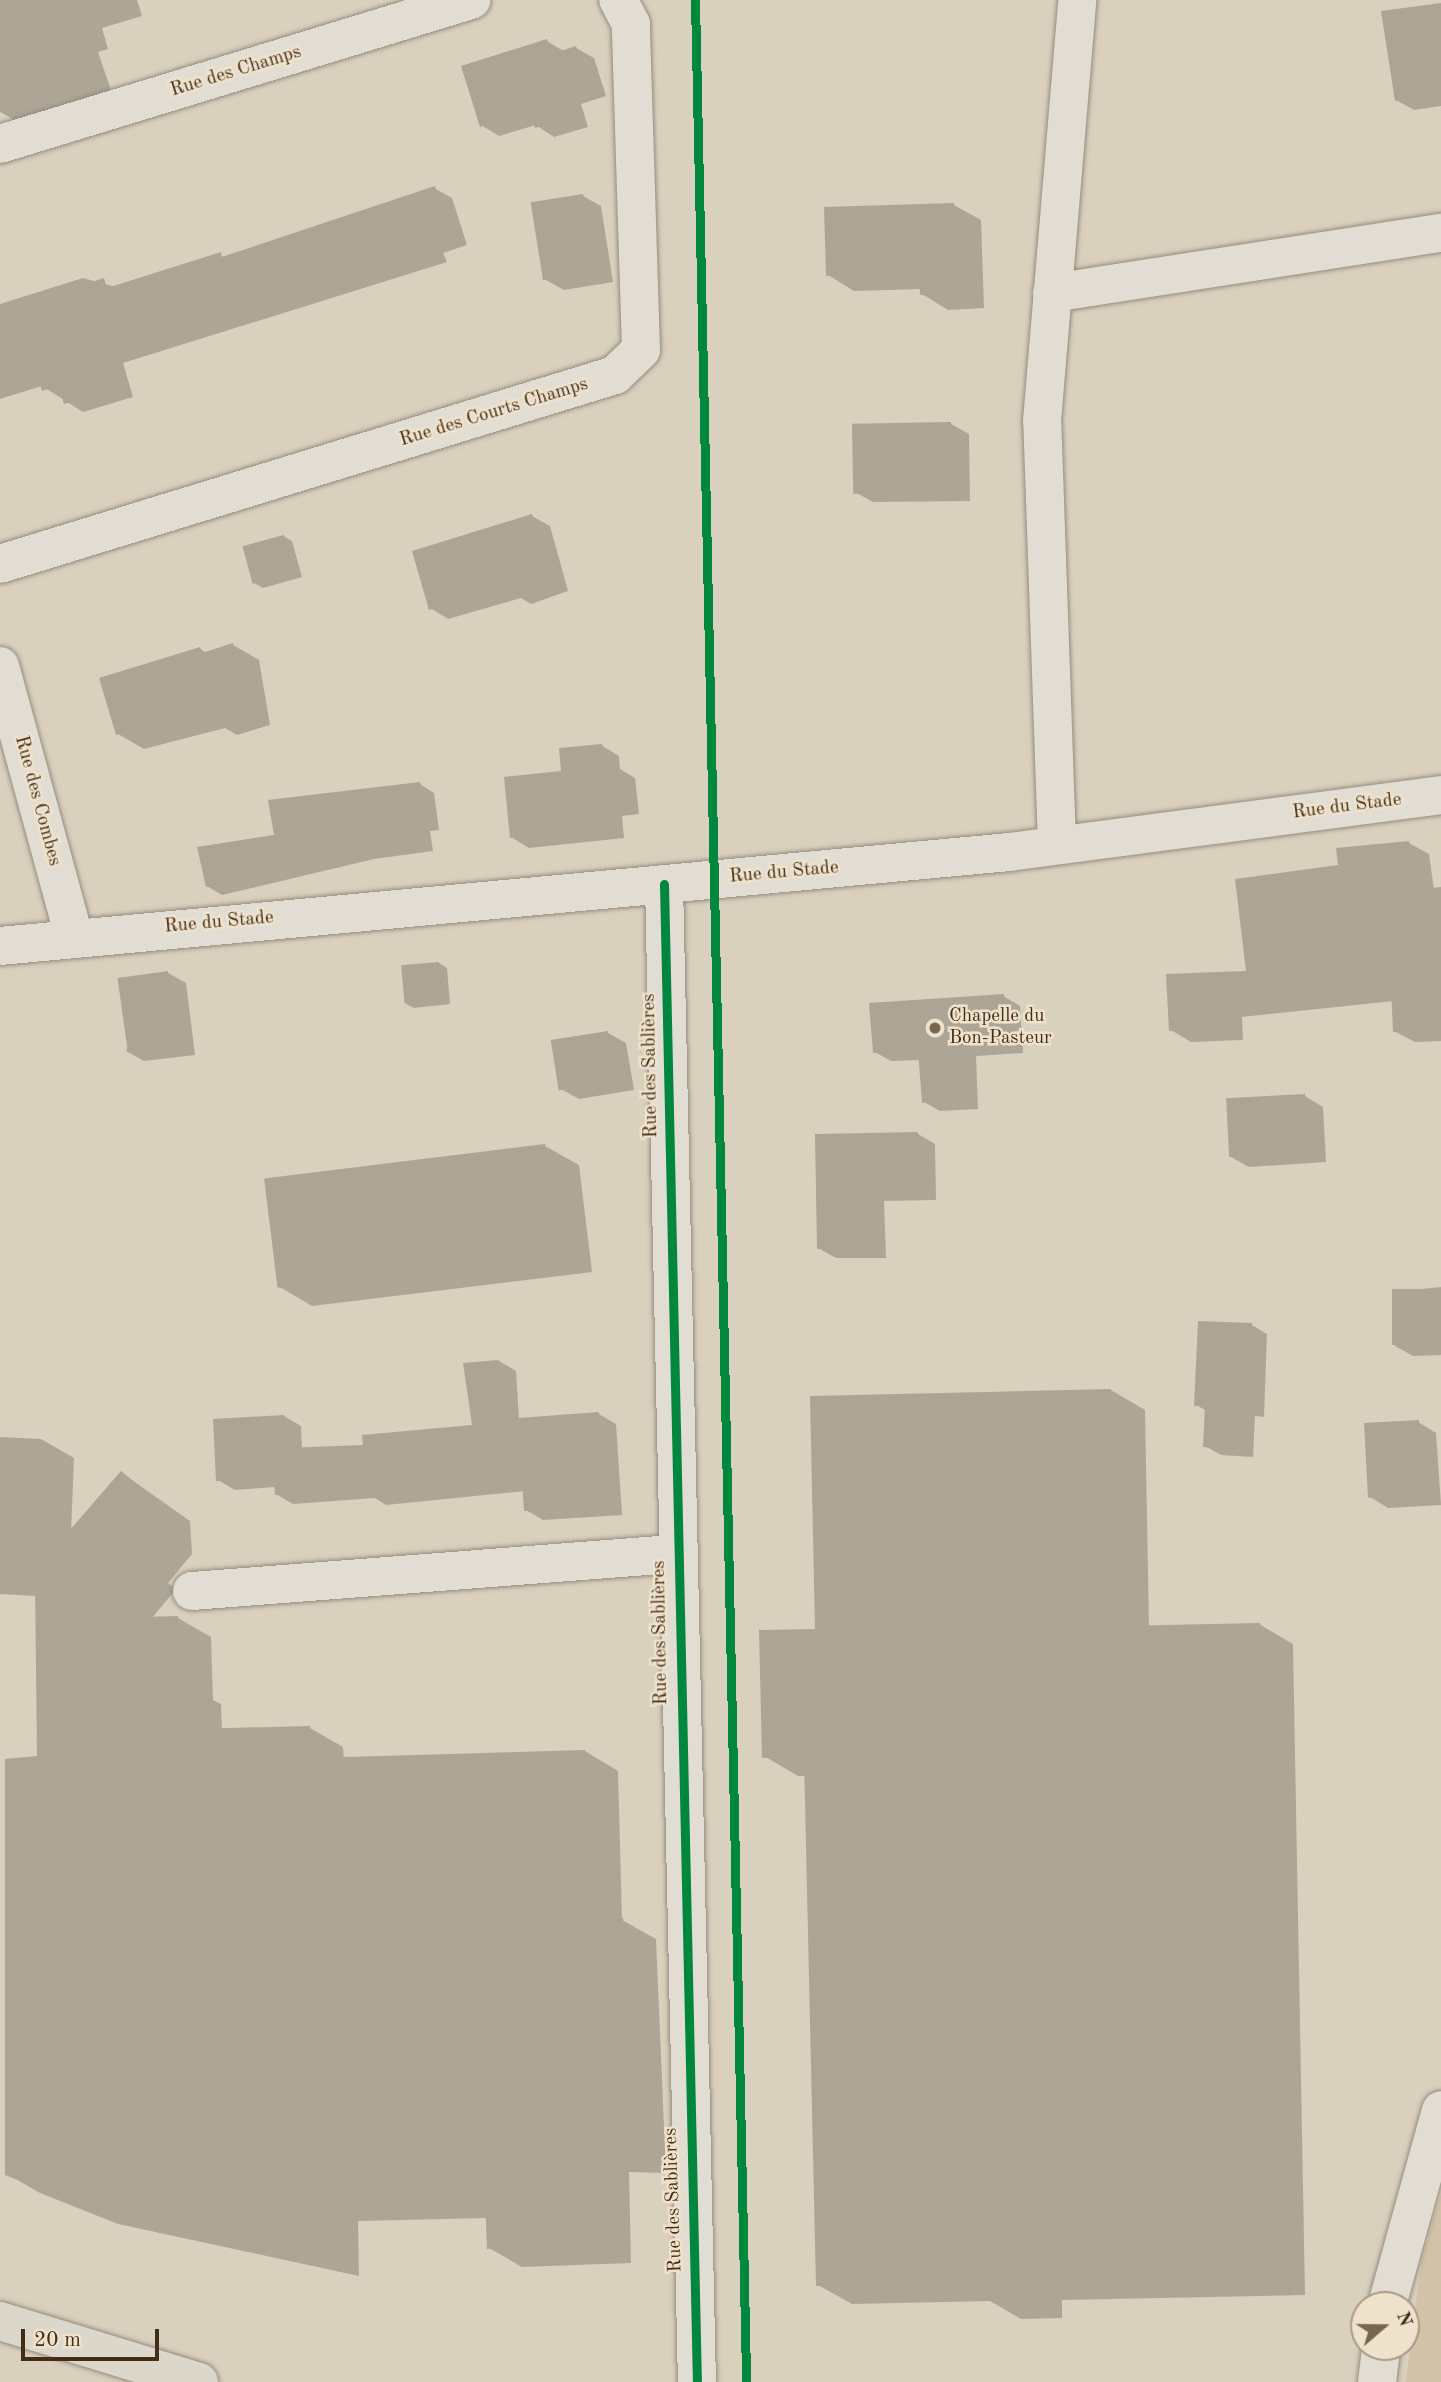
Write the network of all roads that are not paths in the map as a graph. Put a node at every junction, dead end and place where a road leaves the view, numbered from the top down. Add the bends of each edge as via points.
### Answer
1 (472, 0) edge
2 (618, 0) edge
3 (1077, 0) edge
4 (0, 144) edge
5 (1441, 233) edge
6 (1052, 293) junction
7 (0, 564) edge
8 (0, 666) edge
9 (1441, 795) edge
10 (1057, 844) junction
11 (664, 884) junction
12 (74, 936) junction
13 (0, 946) edge
14 (677, 1554) junction
15 (192, 1591) dead end
16 (1441, 2110) edge
17 (1391, 2291) edge
18 (0, 2321) edge
19 (1379, 2361) edge
20 (199, 2382) edge
21 (697, 2382) edge
22 (1377, 2382) edge

1 - 4 street, Rue des Champs
2 - 7 street, Rue des Courts Champs via 631,24 641,350 615,375
3 - 6 street
5 - 6 street
6 - 10 street via 1042,421
8 - 12 street, Rue des Combes
9 - 10 street, Rue du Stade
10 - 11 street, Rue du Stade
11 - 12 street, Rue du Stade
11 - 14 street, Rue des Sablières
12 - 13 street, Rue du Stade
14 - 15 street
14 - 21 street, Rue des Sablières
16 - 17 street
18 - 20 highway
19 - 22 street

